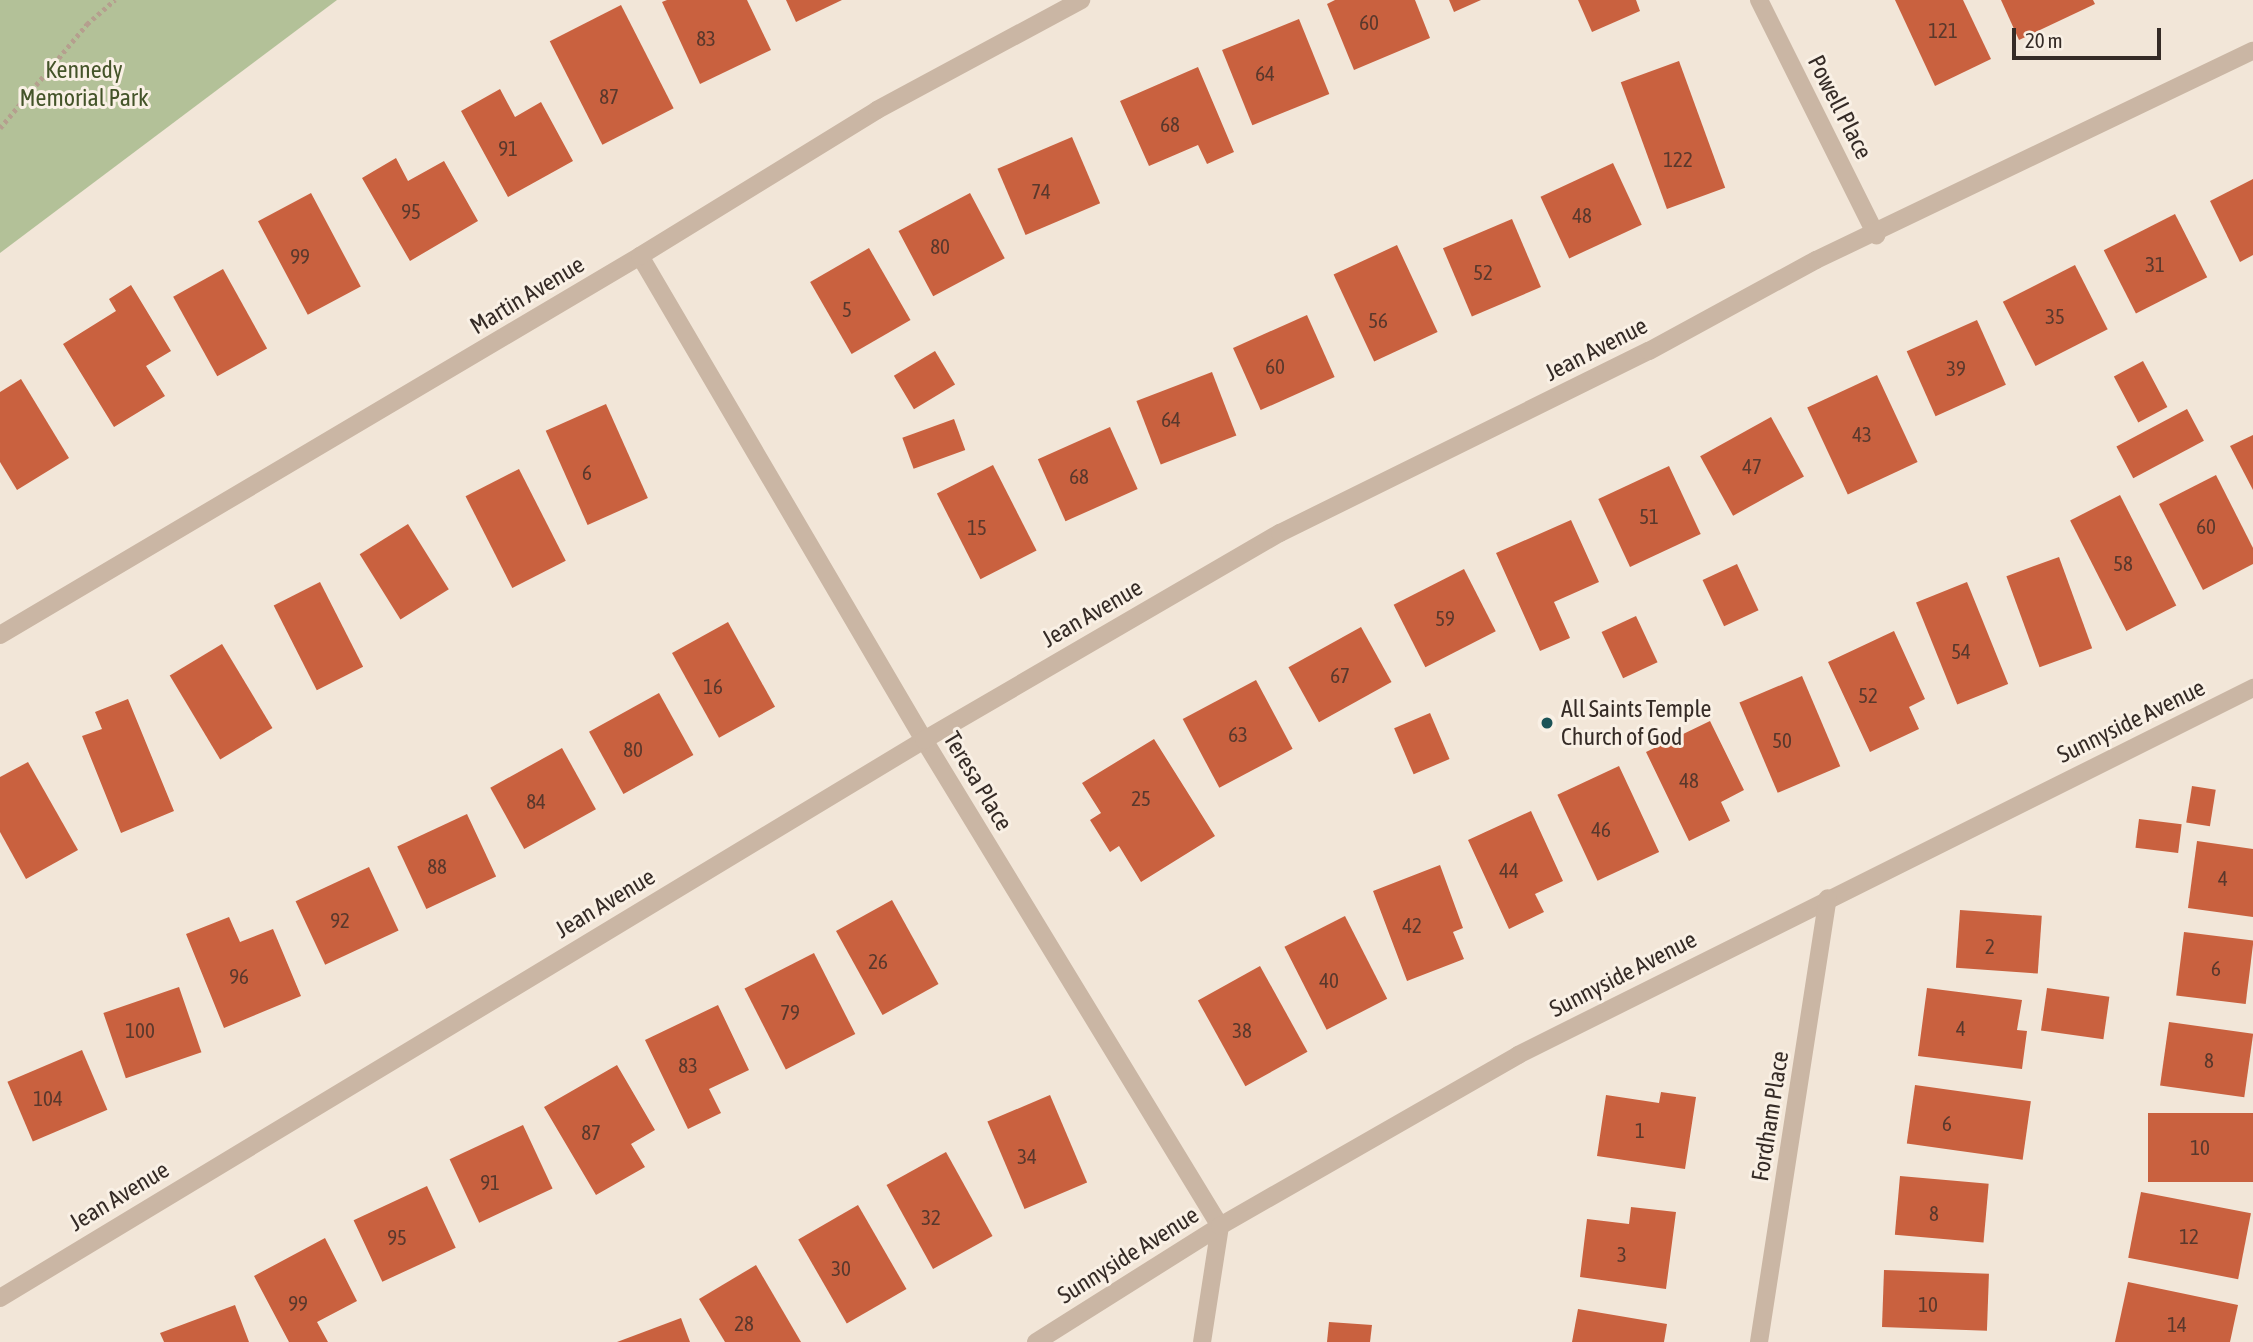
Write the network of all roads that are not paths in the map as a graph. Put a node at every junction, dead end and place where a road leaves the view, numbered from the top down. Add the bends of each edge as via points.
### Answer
1 (1081, 0) edge
2 (1759, 0) edge
3 (2253, 51) edge
4 (1877, 235) junction
5 (640, 256) junction
6 (0, 635) edge
7 (2253, 688) edge
8 (924, 740) junction
9 (1828, 898) junction
10 (1220, 1226) junction
11 (0, 1298) edge
12 (1036, 1342) edge
13 (1202, 1342) edge
14 (1759, 1342) edge

1 - 5 street, Martin Avenue via 877,110
2 - 4 street, Powell Place
3 - 4 street, Jean Avenue
4 - 8 street, Jean Avenue via 1816,260 1649,351 1280,533
5 - 6 street, Martin Avenue
5 - 8 street, Teresa Place
7 - 9 street, Sunnyside Avenue
8 - 10 street, Teresa Place
8 - 11 street, Jean Avenue
9 - 10 street, Sunnyside Avenue via 1518,1055
9 - 14 street, Fordham Place
10 - 12 street, Sunnyside Avenue
10 - 13 street

